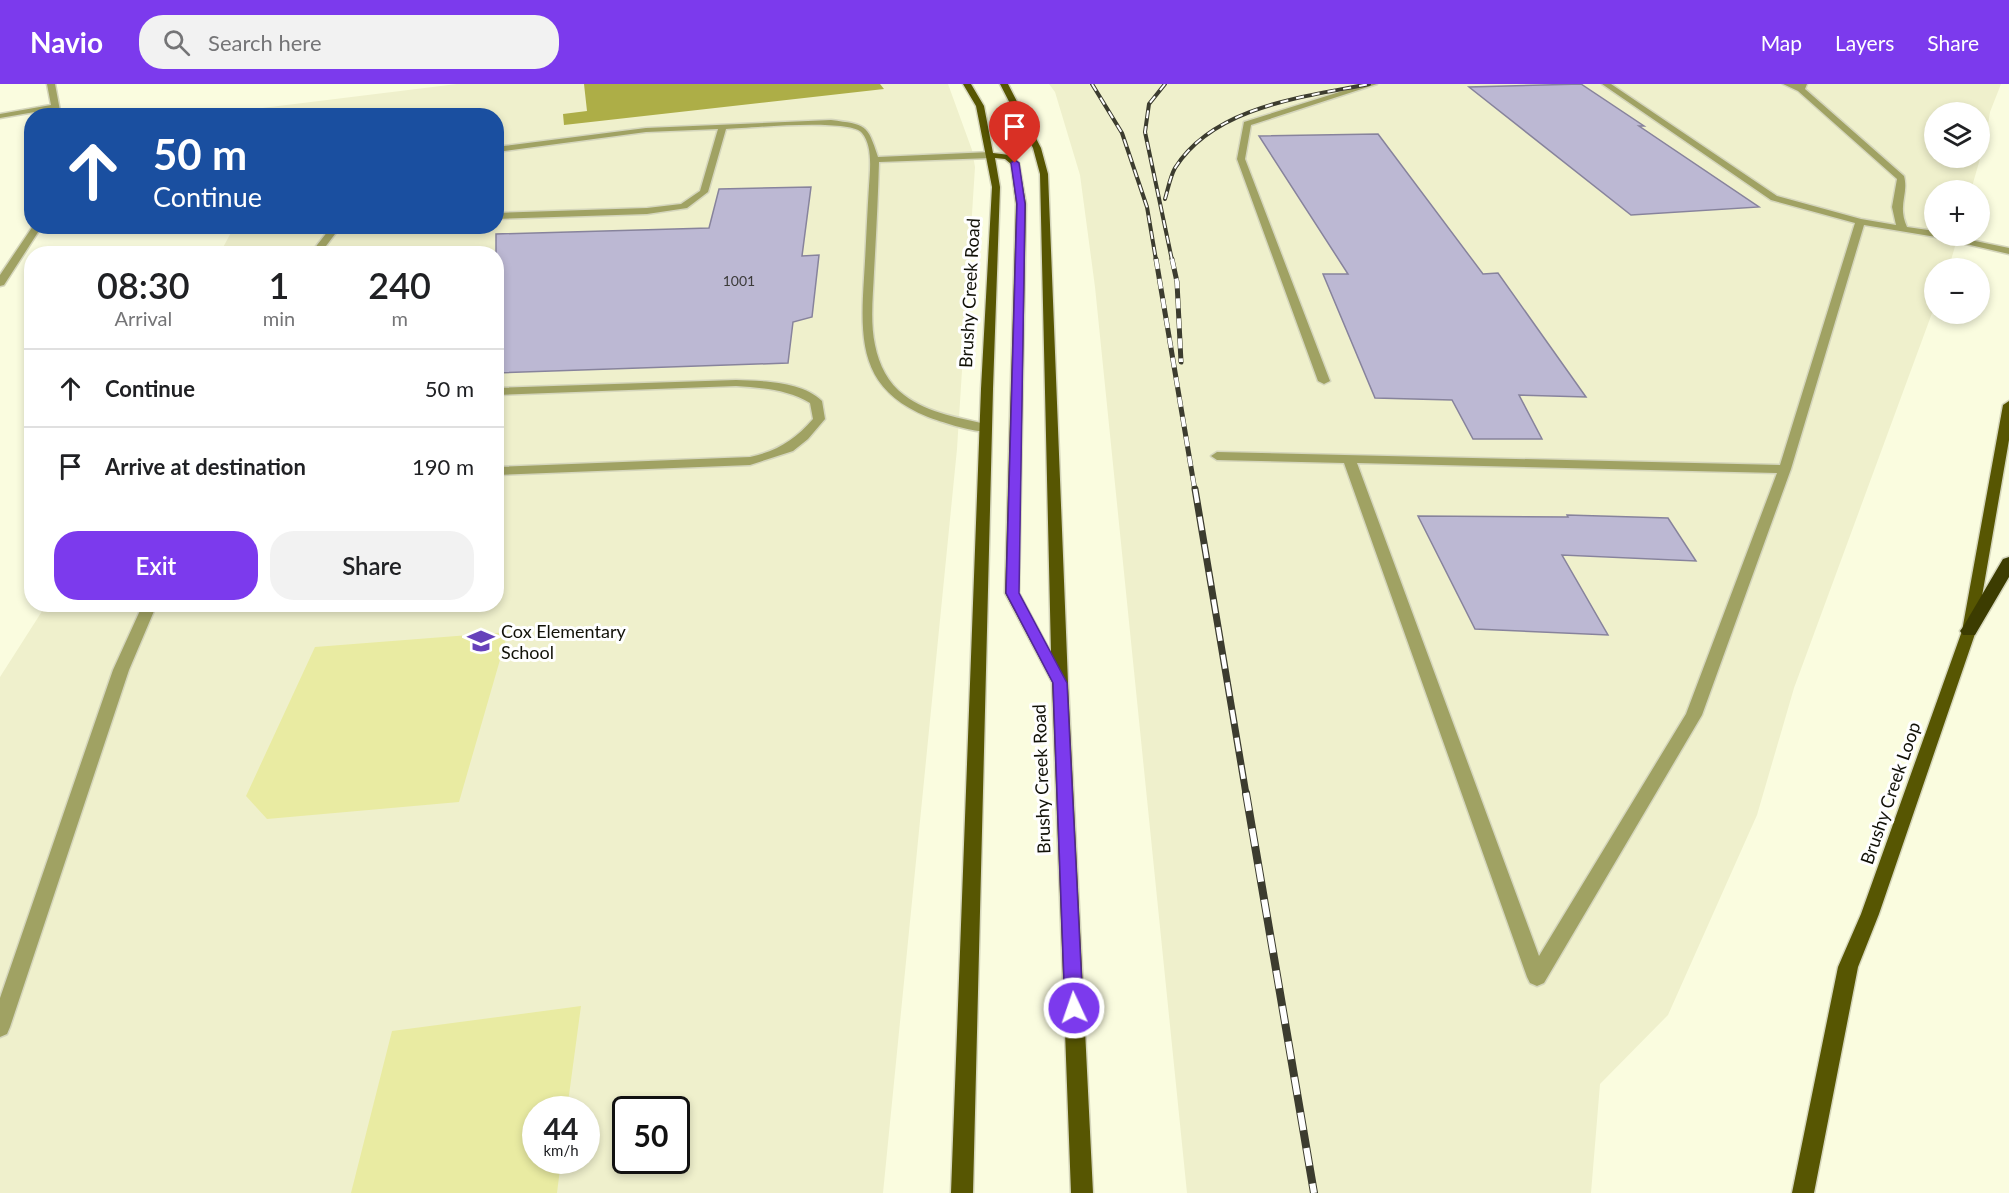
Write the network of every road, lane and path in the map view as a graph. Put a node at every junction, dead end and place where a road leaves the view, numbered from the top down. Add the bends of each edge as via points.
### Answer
1 (51, 84) edge
2 (967, 84) edge
3 (1004, 84) edge
4 (1374, 84) edge
5 (1606, 84) edge
6 (1786, 84) edge
7 (1802, 86) edge
8 (56, 106) joint
9 (45, 108) edge
10 (24, 112) edge
11 (0, 116) edge
12 (723, 126) junction
13 (504, 149) edge
14 (991, 155) junction
15 (875, 160) junction
16 (504, 216) edge
17 (1860, 222) junction
18 (1902, 227) junction
19 (1924, 232) edge
20 (331, 234) edge
21 (321, 246) edge
22 (1986, 246) edge
23 (24, 247) edge
24 (2009, 251) edge
25 (0, 283) edge
26 (1324, 381) dead end
27 (504, 392) edge
28 (2009, 405) edge
29 (986, 428) junction
30 (1217, 456) dead end
31 (1349, 458) junction
32 (1785, 469) junction
33 (504, 471) edge
34 (2009, 563) edge
35 (147, 612) edge
36 (1969, 631) junction
37 (1060, 683) junction
38 (0, 1027) edge
39 (962, 1193) edge
40 (1082, 1193) edge
41 (1803, 1193) edge

1 - 8 street
2 - 14 main road, Brushy Creek Road via 980,106
3 - 37 main road, Brushy Creek Road via 1037,148 1044,174
4 - 26 street via 1247,124 1241,159
5 - 17 street via 1774,198
6 - 7 street
7 - 18 street via 1901,178 1896,216
8 - 9 street
10 - 11 street
12 - 13 street via 604,135
12 - 15 street via 831,122 857,126 867,132
12 - 16 street via 704,192 684,206
14 - 15 street
14 - 29 main road, Brushy Creek Road via 996,187
14 - 37 main road via 1015,163 1021,204 1012,593
15 - 29 street via 867,332 874,364 892,392 914,408
17 - 18 street
17 - 32 street
18 - 19 street
20 - 21 street
22 - 24 street
23 - 25 street
27 - 33 street via 768,385 799,390 816,401 819,419 803,440 781,454 750,461
28 - 36 main road, Brushy Creek Loop
29 - 39 main road, Brushy Creek Road
30 - 31 street
31 - 32 street
31 - 32 street via 1537,977 1694,715
34 - 36 highway
35 - 38 street via 122,670
36 - 41 main road, Brushy Creek Loop via 1848,967
37 - 40 main road, Brushy Creek Road

